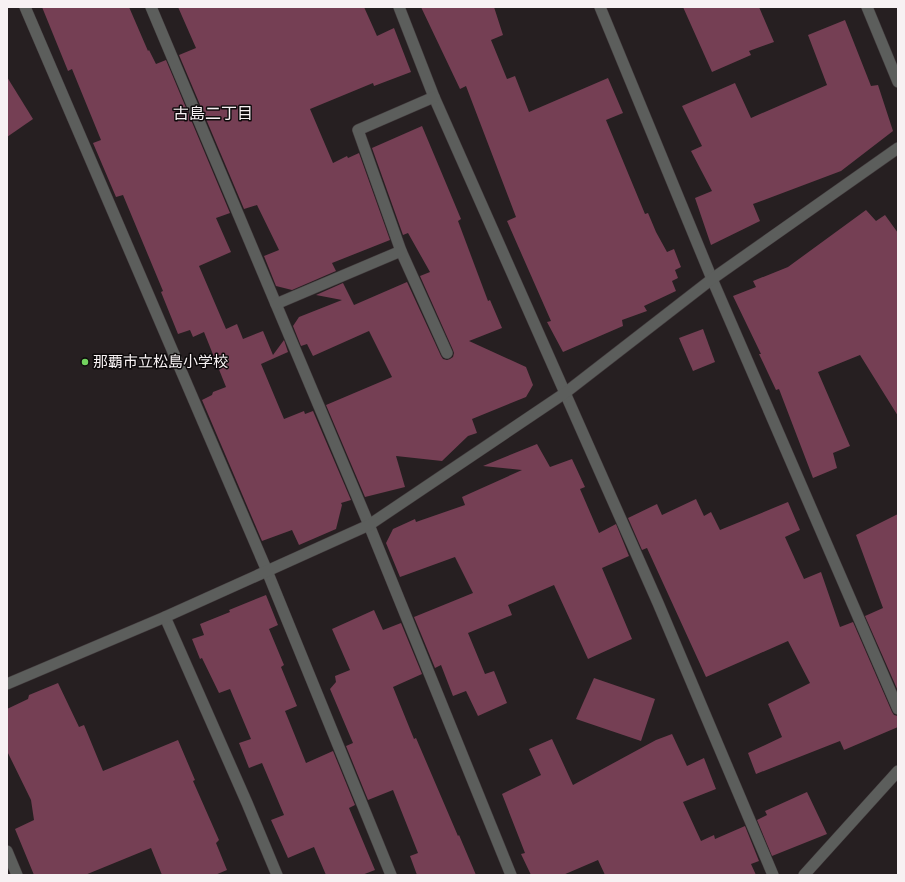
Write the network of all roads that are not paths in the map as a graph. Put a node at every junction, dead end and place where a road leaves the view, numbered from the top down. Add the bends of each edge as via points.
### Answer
1 (25, 7) edge
2 (151, 7) edge
3 (399, 7) edge
4 (600, 7) edge
5 (866, 7) edge
6 (898, 82) edge
7 (434, 97) junction
8 (898, 148) edge
9 (401, 251) junction
10 (712, 278) junction
11 (276, 304) junction
12 (446, 353) dead end
13 (565, 393) junction
14 (369, 526) junction
15 (267, 570) junction
16 (165, 617) junction
17 (7, 684) edge
18 (898, 709) edge
19 (898, 771) edge
20 (7, 851) edge
21 (17, 875) edge
22 (277, 875) edge
23 (391, 875) edge
24 (511, 875) edge
25 (773, 875) edge
26 (804, 875) edge

1 - 15 street
2 - 11 street
3 - 7 street
4 - 10 street
5 - 6 street
7 - 9 street via 358,130
7 - 13 street
8 - 10 street
9 - 11 street
9 - 12 street
10 - 13 street
10 - 18 street
11 - 14 street
13 - 14 street
13 - 25 street via 661,610
14 - 15 street
14 - 24 street
15 - 16 street
15 - 23 street
16 - 17 street
16 - 22 street
19 - 26 street
20 - 21 street

